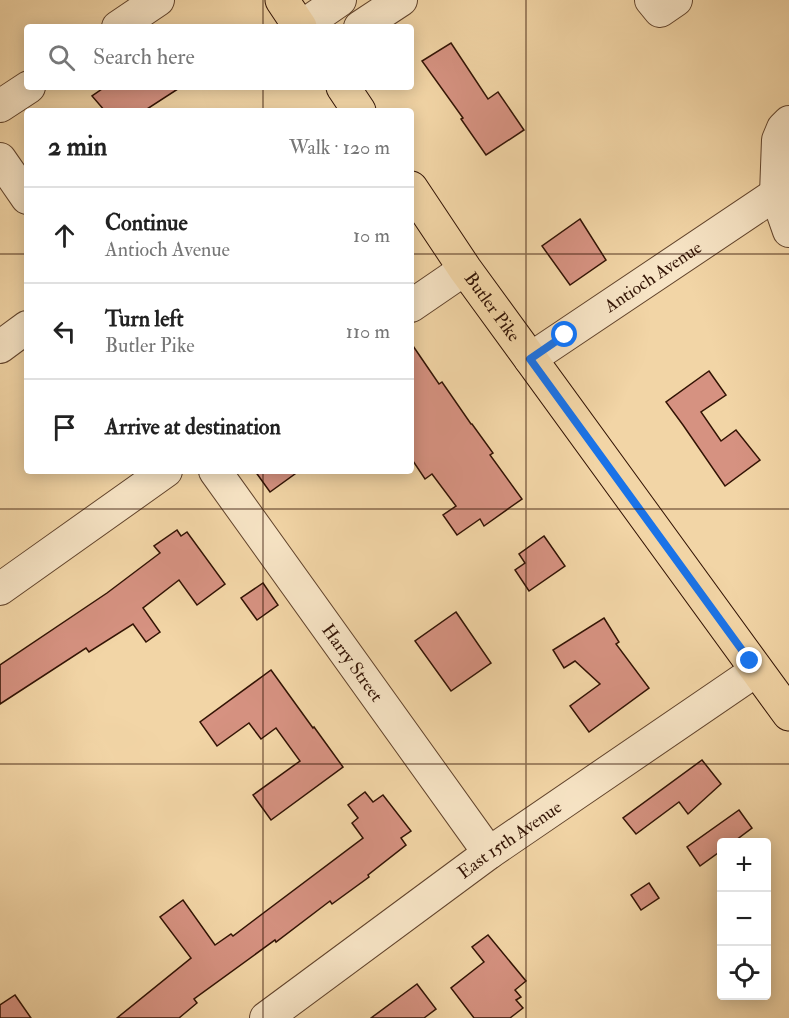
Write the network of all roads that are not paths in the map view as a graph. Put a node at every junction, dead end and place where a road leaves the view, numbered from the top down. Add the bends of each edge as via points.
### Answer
1 (158, 0) edge
2 (282, 0) edge
3 (340, 0) edge
4 (401, 0) edge
5 (651, 0) edge
6 (676, 0) edge
7 (122, 24) edge
8 (299, 24) edge
9 (305, 24) edge
10 (365, 24) edge
11 (24, 90) edge
12 (345, 90) edge
13 (0, 106) edge
14 (357, 108) edge
15 (789, 122) edge
16 (0, 159) edge
17 (414, 192) edge
18 (24, 194) edge
19 (777, 194) junction
20 (789, 231) edge
21 (465, 269) junction
22 (414, 304) edge
23 (24, 329) edge
24 (0, 347) edge
25 (530, 359) junction
26 (162, 474) edge
27 (217, 474) edge
28 (0, 589) edge
29 (757, 670) junction
30 (789, 714) edge
31 (489, 853) junction
32 (266, 1018) edge

1 - 7 street
2 - 8 main road
3 - 9 street
4 - 10 street
5 - 6 street via 660,11
11 - 13 street
12 - 14 main road
15 - 19 street via 778,140
16 - 18 street
17 - 21 main road, Butler Pike
19 - 20 street
19 - 25 street, Antioch Avenue
21 - 22 street
21 - 25 main road, Butler Pike
23 - 24 street
25 - 29 main road, Butler Pike
26 - 28 street
27 - 31 street, Harry Street
29 - 30 main road, Butler Pike
29 - 31 street, East 15th Avenue
31 - 32 street, East 15th Avenue

